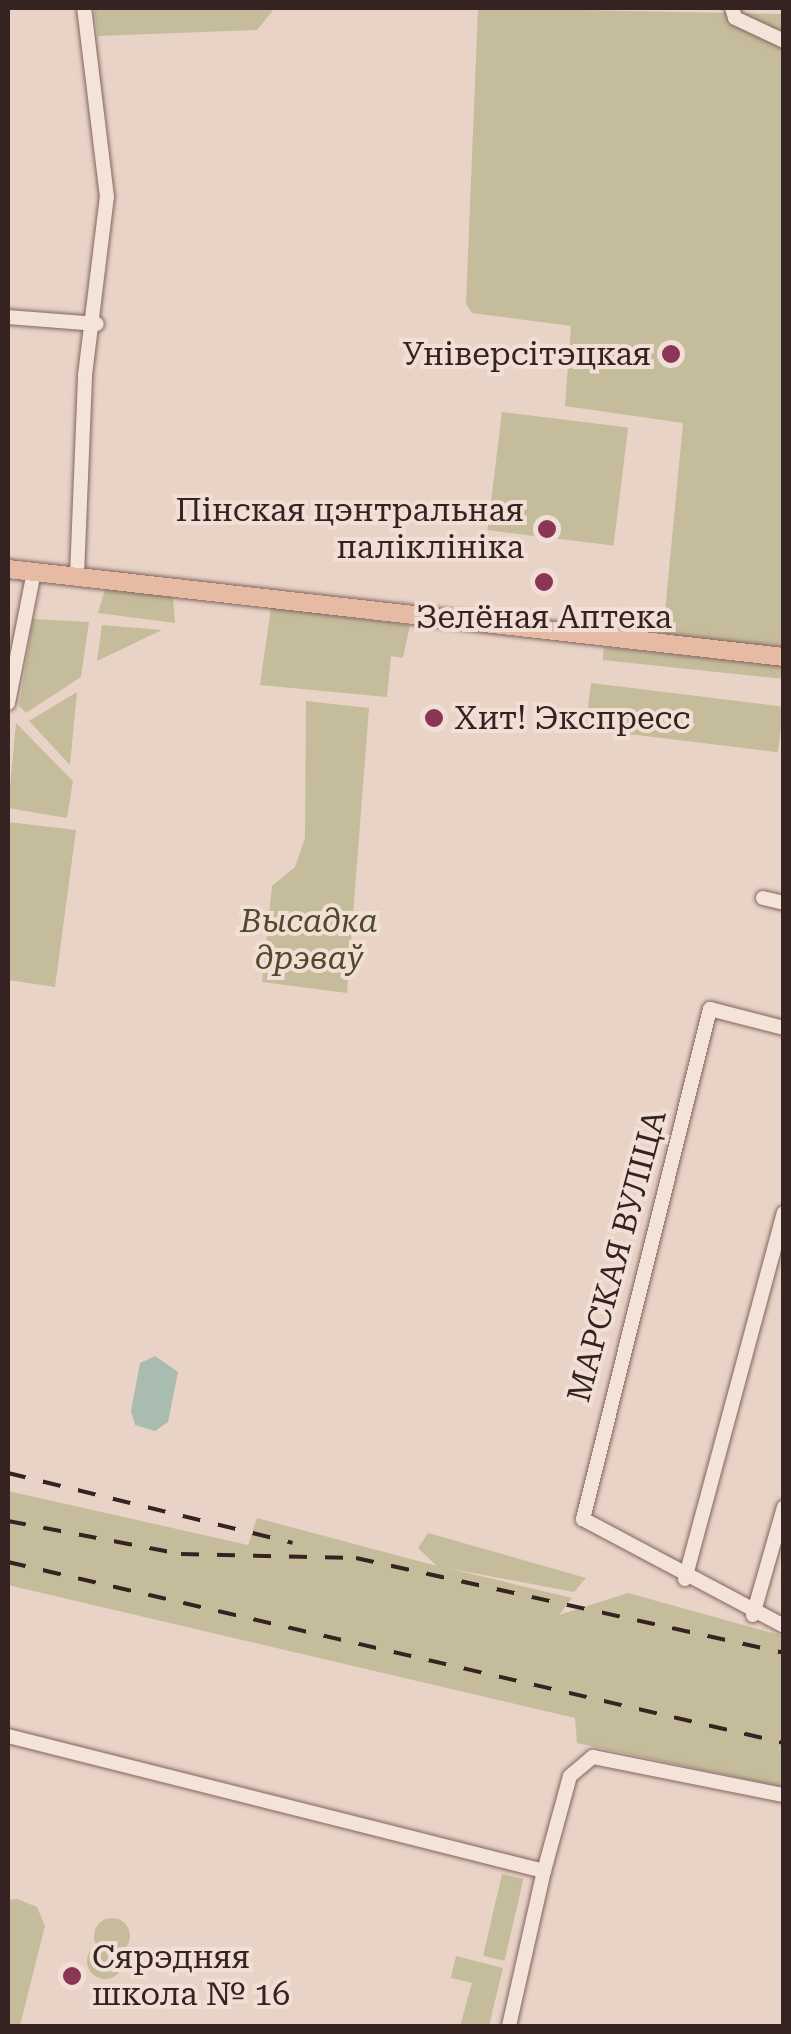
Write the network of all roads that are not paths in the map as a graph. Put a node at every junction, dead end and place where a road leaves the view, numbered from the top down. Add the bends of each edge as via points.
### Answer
1 (84, 8) edge
2 (732, 8) edge
3 (784, 41) edge
4 (8, 317) edge
5 (98, 324) junction
6 (8, 568) edge
7 (34, 572) junction
8 (77, 576) junction
9 (784, 656) edge
10 (8, 703) edge
11 (763, 898) dead end
12 (784, 904) edge
13 (784, 1028) edge
14 (784, 1213) edge
15 (784, 1507) edge
16 (685, 1579) junction
17 (753, 1615) junction
18 (784, 1626) edge
19 (8, 1736) edge
20 (784, 1794) edge
21 (544, 1871) junction
22 (509, 2026) edge

1 - 5 street via 108,197
2 - 3 street via 735,18
4 - 5 street
5 - 8 street via 85,374
6 - 7 main road
7 - 8 main road
7 - 10 street
8 - 9 main road
11 - 12 street
13 - 16 street, МАРСКАЯ ВУЛІЦА via 710,1009 583,1519
14 - 16 street
15 - 17 street
16 - 17 street
17 - 18 street
19 - 21 street
20 - 21 street via 593,1757 570,1776
21 - 22 street

